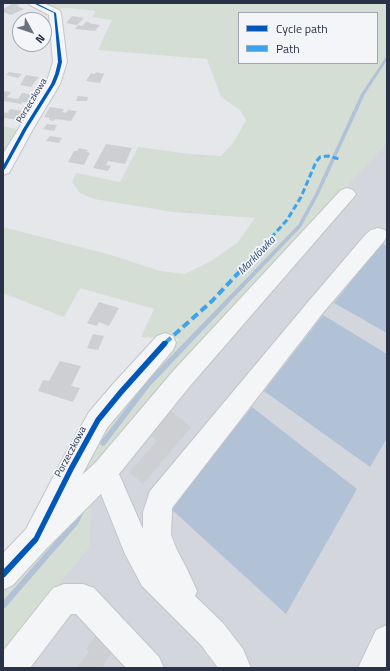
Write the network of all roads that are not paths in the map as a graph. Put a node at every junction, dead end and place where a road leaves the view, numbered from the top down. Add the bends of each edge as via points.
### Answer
1 (34, 3) edge
2 (3, 169) edge
3 (347, 194) dead end
4 (378, 235) dead end
5 (165, 344) dead end
6 (105, 472) junction
7 (36, 539) junction
8 (3, 575) edge
9 (177, 600) junction
10 (387, 641) edge
11 (10, 668) edge
12 (148, 668) edge
13 (235, 668) edge
14 (374, 668) edge

1 - 2 street, Porzeczkowa via 55,13 60,62 58,74
3 - 6 street via 182,378
4 - 9 street via 315,308 160,501 157,512 157,536 164,558 182,591
5 - 7 street, Porzeczkowa via 98,420
6 - 7 street
6 - 9 street via 135,544 152,576
7 - 8 street, Porzeczkowa
9 - 13 street via 212,634
10 - 14 street
11 - 12 street via 64,599 83,599

